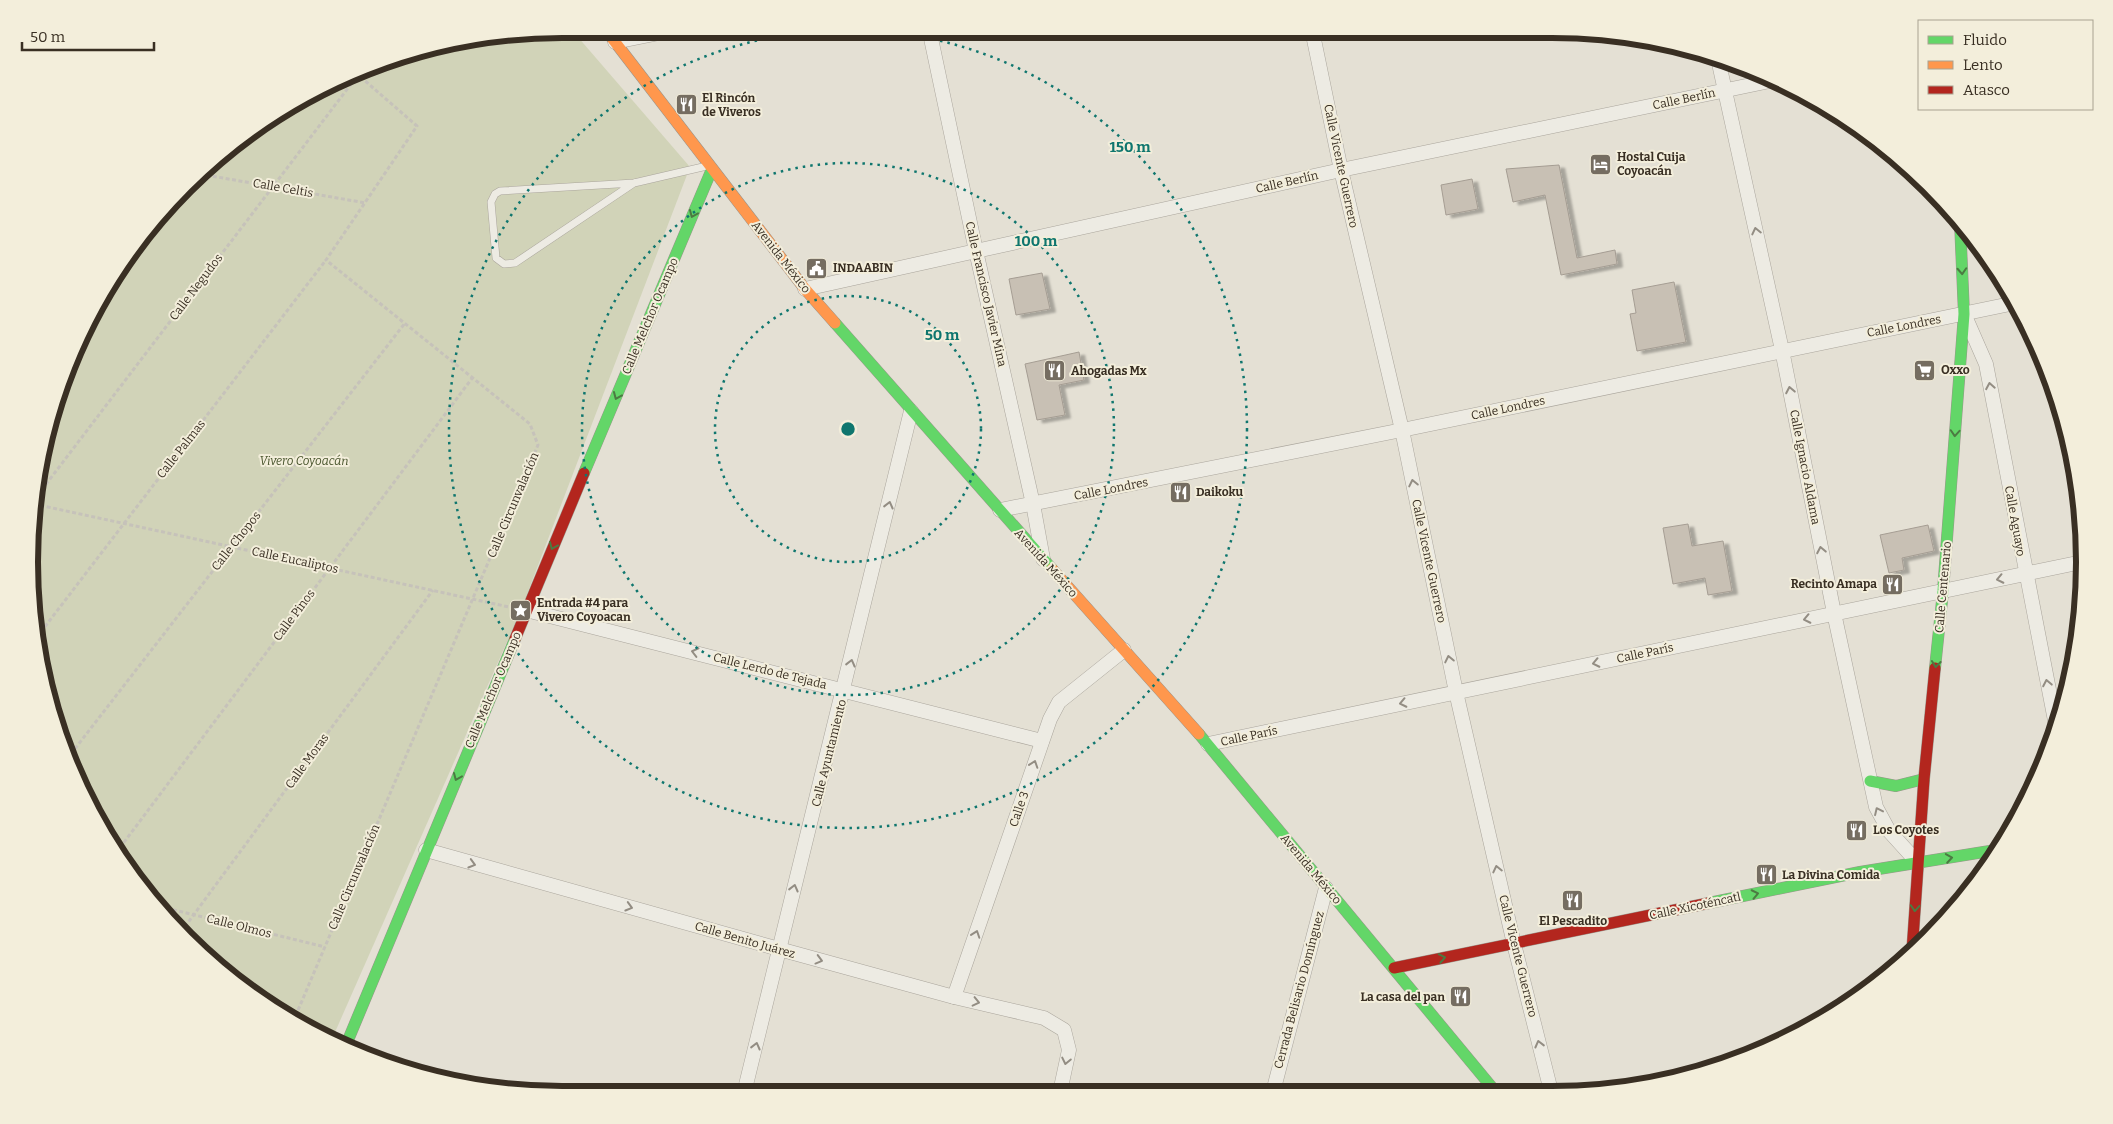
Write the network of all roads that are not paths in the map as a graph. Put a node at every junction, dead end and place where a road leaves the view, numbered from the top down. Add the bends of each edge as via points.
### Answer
1 (612, 38) edge
2 (635, 38) edge
3 (932, 38) edge
4 (1314, 38) edge
5 (615, 42) junction
6 (1719, 65) edge
7 (1763, 82) edge
8 (1724, 90) junction
9 (711, 168) junction
10 (1341, 170) junction
11 (634, 183) junction
12 (1961, 235) edge
13 (976, 251) junction
14 (805, 289) junction
15 (2007, 305) edge
16 (1964, 314) junction
17 (1782, 350) junction
18 (911, 411) junction
19 (1402, 430) junction
20 (1033, 504) junction
21 (1000, 510) junction
22 (1043, 559) junction
23 (2076, 563) edge
24 (2025, 574) junction
25 (1943, 590) junction
26 (526, 610) junction
27 (1834, 613) junction
28 (1124, 650) junction
29 (844, 689) junction
30 (1456, 692) junction
31 (2053, 715) edge
32 (1042, 741) junction
33 (1208, 744) junction
34 (1924, 779) junction
35 (1870, 781) junction
36 (426, 850) junction
37 (1988, 851) edge
38 (1918, 863) junction
39 (1326, 888) junction
40 (1913, 942) edge
41 (1514, 944) junction
42 (779, 949) junction
43 (1394, 968) junction
44 (954, 997) junction
45 (348, 1041) edge
46 (746, 1086) edge
47 (1061, 1086) edge
48 (1275, 1086) edge
49 (1491, 1086) edge
50 (1550, 1086) edge

1 - 5 street, Avenida México
2 - 5 street
3 - 13 street, Calle Francisco Javier Mina
4 - 10 street, Calle Vicente Guerrero
5 - 9 street, Avenida México
6 - 8 street, Calle Ignacio Aldama
7 - 8 street, Calle Berlín
8 - 10 street, Calle Berlín
17 -> 8 street, Calle Ignacio Aldama
9 - 11 lane
9 - 14 street, Avenida México
9 -> 26 street, Calle Melchor Ocampo
10 - 13 street, Calle Berlín
10 - 19 street, Calle Vicente Guerrero
11 - 11 lane via 500,191 491,202 496,258 504,264 515,263
12 -> 16 street, Calle Centenario
13 - 14 street, Calle Berlín
13 - 20 street, Calle Francisco Javier Mina
14 - 18 street, Avenida México
15 - 16 street, Calle Londres
16 - 17 street, Calle Londres
24 -> 16 street, Calle Aguayo via 1986,364
16 -> 25 street, Calle Centenario
17 - 19 street, Calle Londres
27 -> 17 street, Calle Ignacio Aldama
18 - 21 street, Avenida México
29 -> 18 street, Calle Ayuntamiento
19 - 20 street, Calle Londres
30 -> 19 street, Calle Vicente Guerrero
20 - 21 street, Calle Londres
20 - 22 street, Calle Francisco Javier Mina
21 - 22 street, Avenida México
22 - 28 street, Avenida México
23 - 24 street, Calle París
24 -> 25 street, Calle París
31 -> 24 street, Calle Aguayo
25 - 27 street, Calle París
25 -> 34 street, Calle Centenario
29 -> 26 street, Calle Lerdo de Tejada
26 -> 36 street, Calle Melchor Ocampo
27 -> 30 street, Calle París
27 - 35 street, Calle Ignacio Aldama
28 - 32 street, Calle 3 via 1059,702
28 - 33 street, Avenida México
29 - 32 street, Calle Lerdo de Tejada
42 -> 29 street, Calle Ayuntamiento
30 -> 33 street, Calle París
41 -> 30 street, Calle Vicente Guerrero
44 -> 32 street, Calle 3
33 - 39 street, Avenida México
34 - 35 street via 1896,786
34 - 38 street, Calle Centenario
38 -> 35 street, Calle Ignacio Aldama via 1889,831 1876,807
36 -> 42 street, Calle Benito Juárez
36 - 45 street, Calle Melchor Ocampo
38 -> 37 street, Calle Xicoténcatl
38 -> 40 street, Calle Centenario
41 -> 38 street, Calle Xicoténcatl via 1850,874
39 - 43 street, Avenida México
39 - 48 street, Cerrada Belisario Domínguez
43 -> 41 street, Calle Xicoténcatl
50 -> 41 street, Calle Vicente Guerrero
42 -> 44 street, Calle Benito Juárez
46 -> 42 street, Calle Ayuntamiento
43 - 49 street, Avenida México
44 -> 47 street, Calle Benito Juárez via 1044,1018 1064,1030 1069,1050

